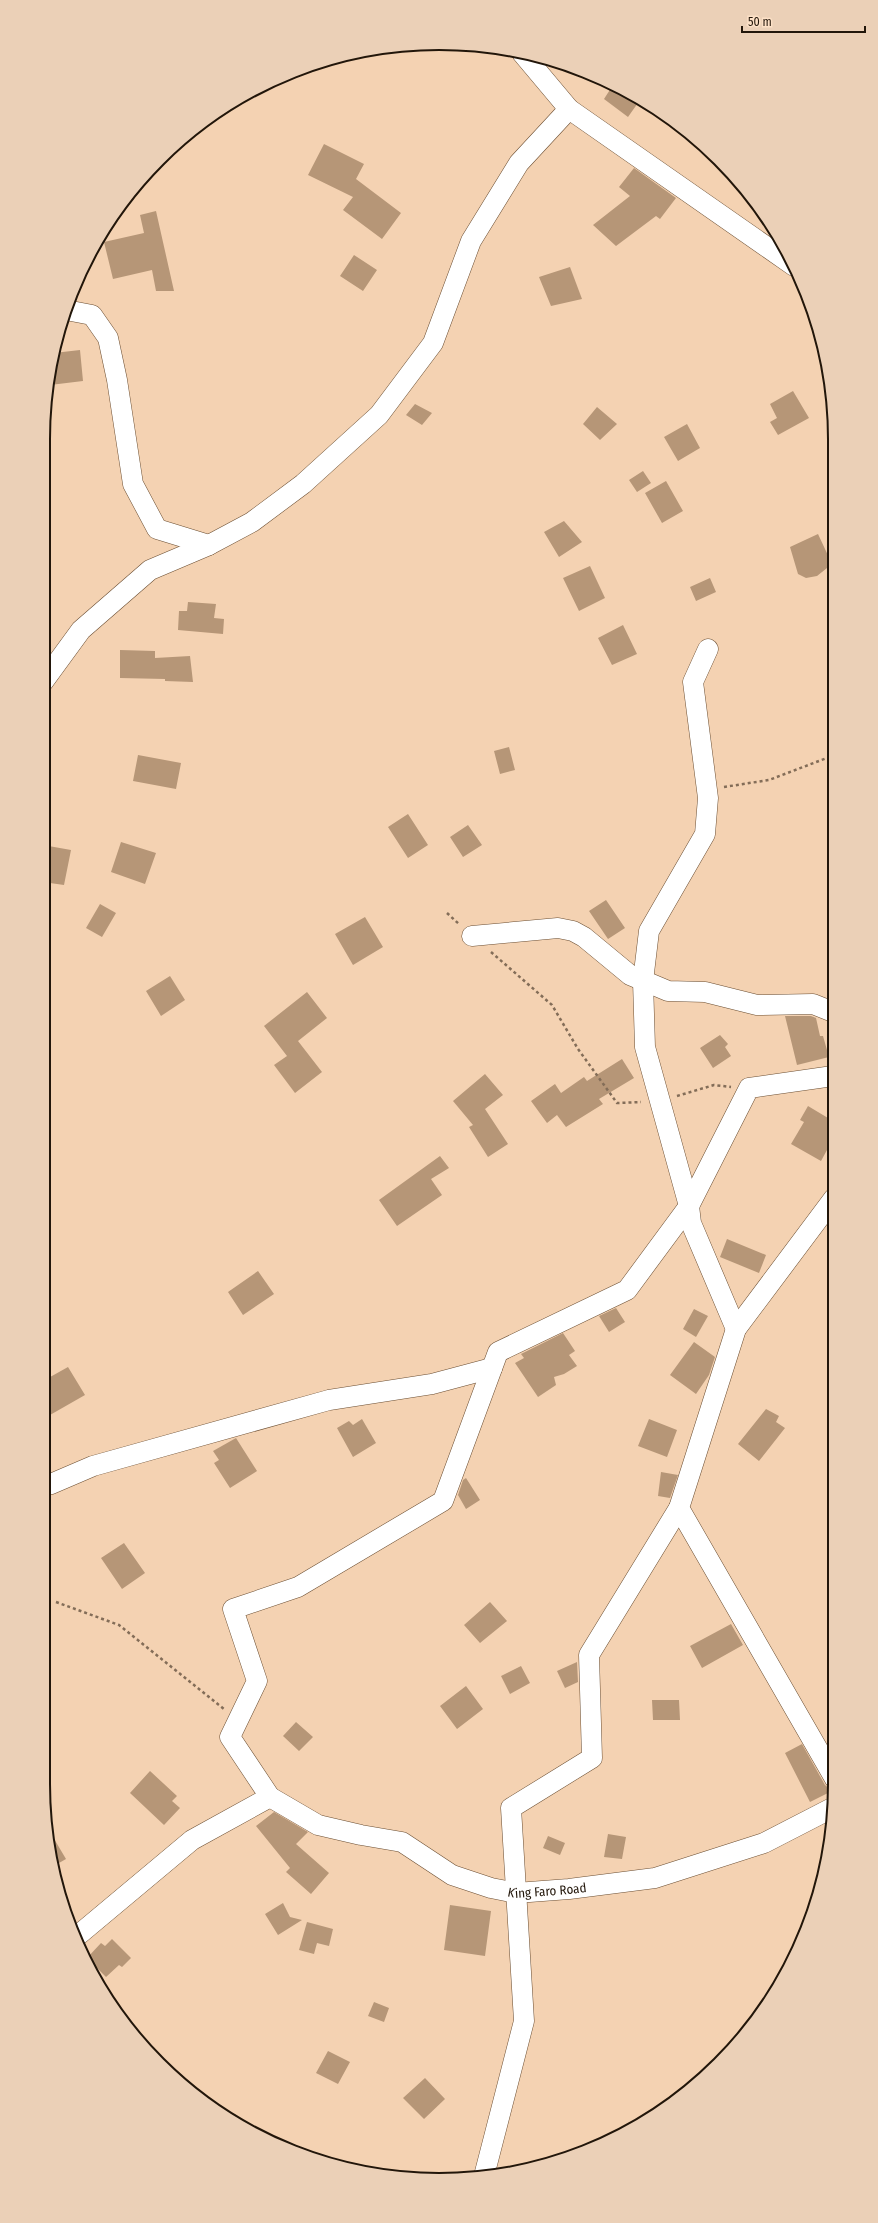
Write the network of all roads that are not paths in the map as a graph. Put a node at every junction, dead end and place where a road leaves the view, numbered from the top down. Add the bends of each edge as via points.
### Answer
1 (528, 60) edge
2 (569, 109) junction
3 (783, 259) edge
4 (72, 311) edge
5 (209, 545) junction
6 (708, 649) dead end
7 (50, 672) edge
8 (472, 936) road end
9 (643, 981) junction
10 (828, 1010) edge
11 (828, 1077) edge
12 (689, 1206) junction
13 (828, 1206) edge
14 (736, 1329) junction
15 (492, 1368) junction
16 (51, 1484) dead end
17 (679, 1508) junction
18 (828, 1767) edge
19 (270, 1797) junction
20 (827, 1811) edge
21 (516, 1893) junction
22 (80, 1933) edge
23 (485, 2170) edge

1 - 2 street
2 - 3 street
2 - 5 street via 519,162 471,241 433,343 378,415 303,484 252,522
4 - 5 street via 92,315 108,338 117,380 132,484 157,529
5 - 7 street via 150,570 81,630
6 - 9 street via 693,682 707,788 705,834 649,932
8 - 9 street via 558,928 573,931 630,975
9 - 10 street via 668,991 705,992 757,1005 813,1004
9 - 12 street via 644,1047
11 - 12 street via 749,1088
12 - 14 street via 691,1223
12 - 15 street via 627,1290 498,1352
13 - 14 street
14 - 17 street
15 - 16 street via 432,1384 329,1400 93,1466
15 - 19 street via 443,1501 298,1587 233,1609 257,1681 230,1737
17 - 18 street
17 - 21 street via 589,1655 592,1758 511,1808
19 - 21 street, King Faro Road via 318,1825 402,1842 452,1875
19 - 22 street via 192,1840
20 - 21 street, King Faro Road via 764,1843 655,1878
21 - 23 street via 524,2021

